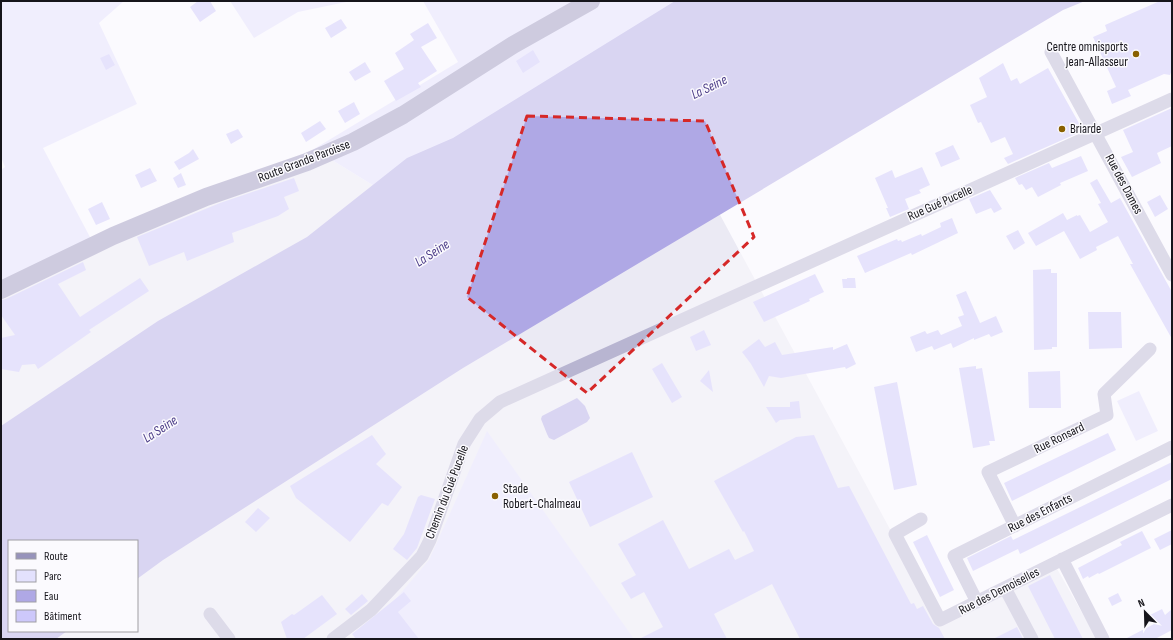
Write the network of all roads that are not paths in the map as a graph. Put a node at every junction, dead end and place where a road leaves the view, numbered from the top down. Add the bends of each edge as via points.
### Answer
1 (591, 1) edge
2 (1051, 52) dead end
3 (1172, 99) edge
4 (1096, 133) junction
5 (1172, 275) edge
6 (1, 290) edge
7 (707, 308) joint
8 (1150, 349) dead end
9 (1172, 447) edge
10 (1172, 506) edge
11 (921, 520) dead end
12 (1015, 526) junction
13 (1062, 559) junction
14 (1005, 588) junction
15 (977, 602) junction
16 (210, 614) dead end
17 (230, 639) edge
18 (333, 639) edge
19 (1032, 639) edge
20 (1103, 639) edge

1 - 6 main road, Route Grande Paroisse via 513,45 403,115 353,142 307,162 206,197 113,236
2 - 4 street, Rue des Dames
3 - 4 street, Rue Gué Pucelle
4 - 5 street, Rue des Dames
4 - 7 street, Rue Gué Pucelle
7 - 18 street, Chemin du Gué Pucelle via 500,402 480,419 464,444 422,556 371,610
8 - 12 street, Rue Ronsard via 1104,394 1107,415 988,472
9 - 12 street, Rue des Enfants
10 - 13 street, Rue des Demoiselles
11 - 15 street, Rue des Demoiselles via 894,534 940,620
12 - 15 street, Rue des Enfants via 954,556
13 - 14 street, Rue des Demoiselles
13 - 20 street
14 - 15 street, Rue des Demoiselles
14 - 19 street
16 - 17 street

